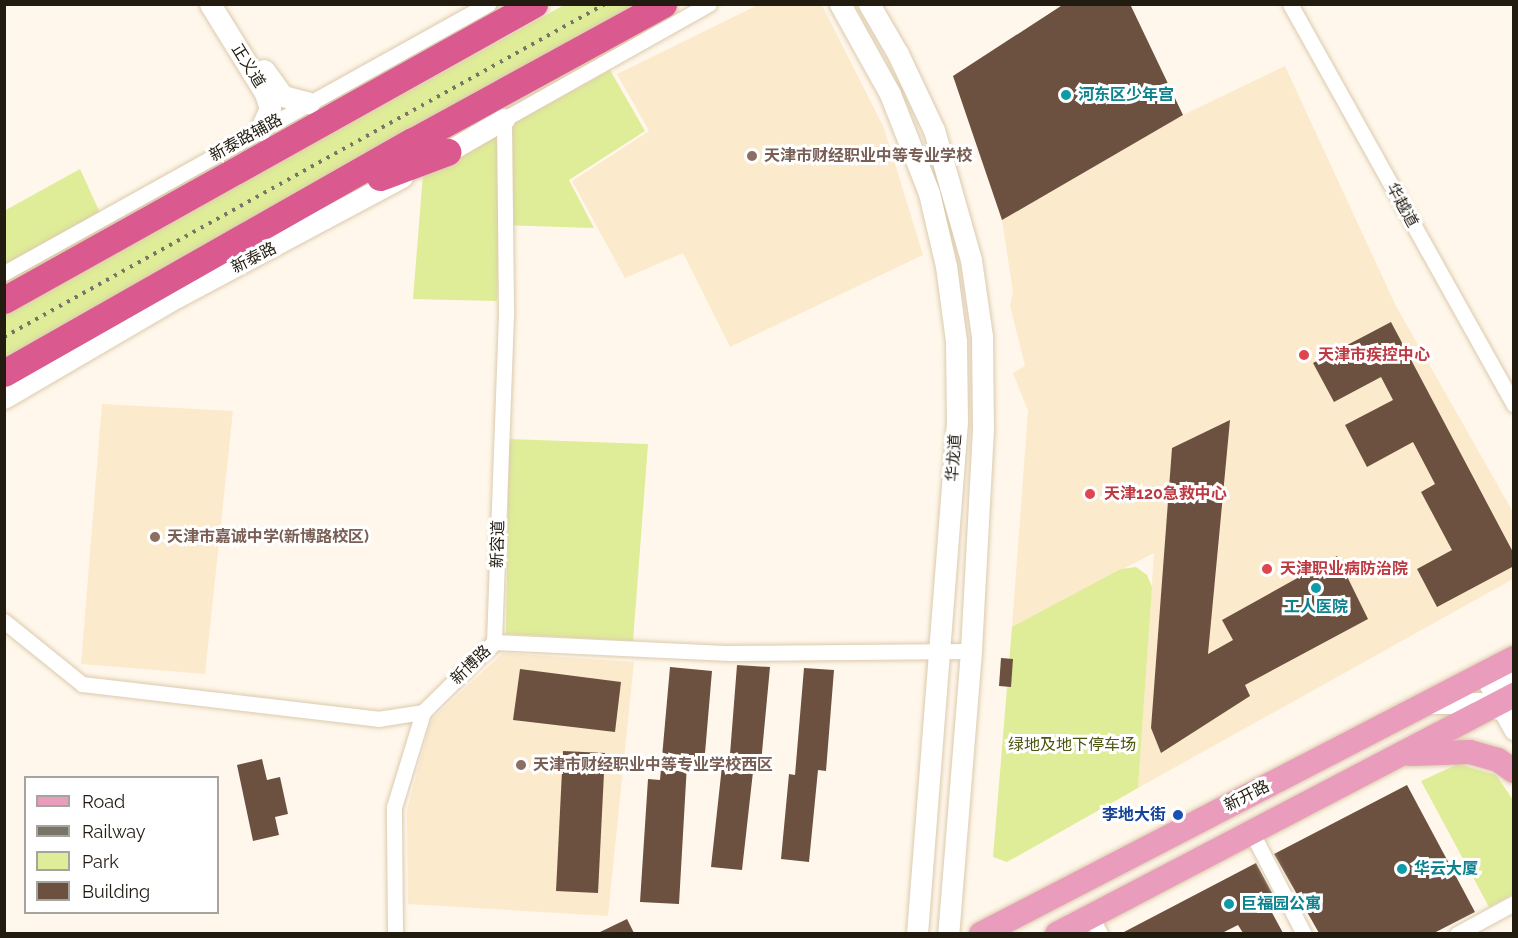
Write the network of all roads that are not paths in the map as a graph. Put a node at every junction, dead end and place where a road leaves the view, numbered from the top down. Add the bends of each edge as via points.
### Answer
1 (210, 4) edge
2 (224, 4) edge
3 (489, 4) edge
4 (534, 4) edge
5 (663, 4) edge
6 (710, 4) edge
7 (840, 4) edge
8 (869, 4) edge
9 (1290, 4) edge
10 (309, 103) junction
11 (504, 119) junction
12 (260, 130) junction
13 (447, 152) junction
14 (192, 265) junction
15 (4, 273) edge
16 (4, 300) edge
17 (6, 372) edge
18 (4, 398) edge
19 (1514, 405) edge
20 (4, 621) edge
21 (494, 642) junction
22 (940, 650) junction
23 (971, 651) junction
24 (1500, 665) edge
25 (1506, 702) edge
26 (1427, 703) junction
27 (423, 712) junction
28 (1514, 729) edge
29 (1387, 760) junction
30 (1514, 771) edge
31 (1251, 831) junction
32 (1514, 903) edge
33 (1017, 915) junction
34 (1096, 925) edge
35 (395, 933) edge
36 (917, 933) edge
37 (948, 933) edge
38 (981, 933) edge
39 (995, 933) edge
40 (1057, 933) edge
41 (1304, 933) edge
42 (1457, 933) edge

1 - 12 main road, 正义道 via 265,93 270,108
2 - 10 main road, 正义道 via 274,87 283,96
3 - 10 street, 新泰路辅路
4 - 16 highway
5 - 14 highway
6 - 11 street
7 - 22 main road, 华龙道 via 873,60 916,157 938,226 952,304 957,422
8 - 23 main road via 934,130 963,227 977,293 984,390
9 - 19 street, 华越道
10 - 12 street, 新泰路辅路
11 - 13 main road, 新泰路
11 - 21 street, 新容道 via 506,310
12 - 15 street, 新泰路辅路
13 - 14 highway via 388,173 263,239
13 - 18 main road, 新泰路 via 177,297
14 - 17 highway
20 - 27 street via 82,684 378,719
21 - 22 street, 新博路 via 730,653
21 - 27 street, 新博路
22 - 23 street, 新博路
22 - 36 main road, 华龙道
23 - 37 main road
24 - 25 main road
24 - 26 main road, 新开路
25 - 26 main road
25 - 28 main road
25 - 29 main road, 新开路
26 - 33 main road, 新开路
27 - 35 street via 394,807
29 - 30 main road via 1455,750 1484,754
29 - 31 main road, 新开路
31 - 34 main road, 新开路
31 - 41 street
32 - 42 street
33 - 38 main road, 新开路
33 - 39 main road
34 - 40 main road, 新开路

